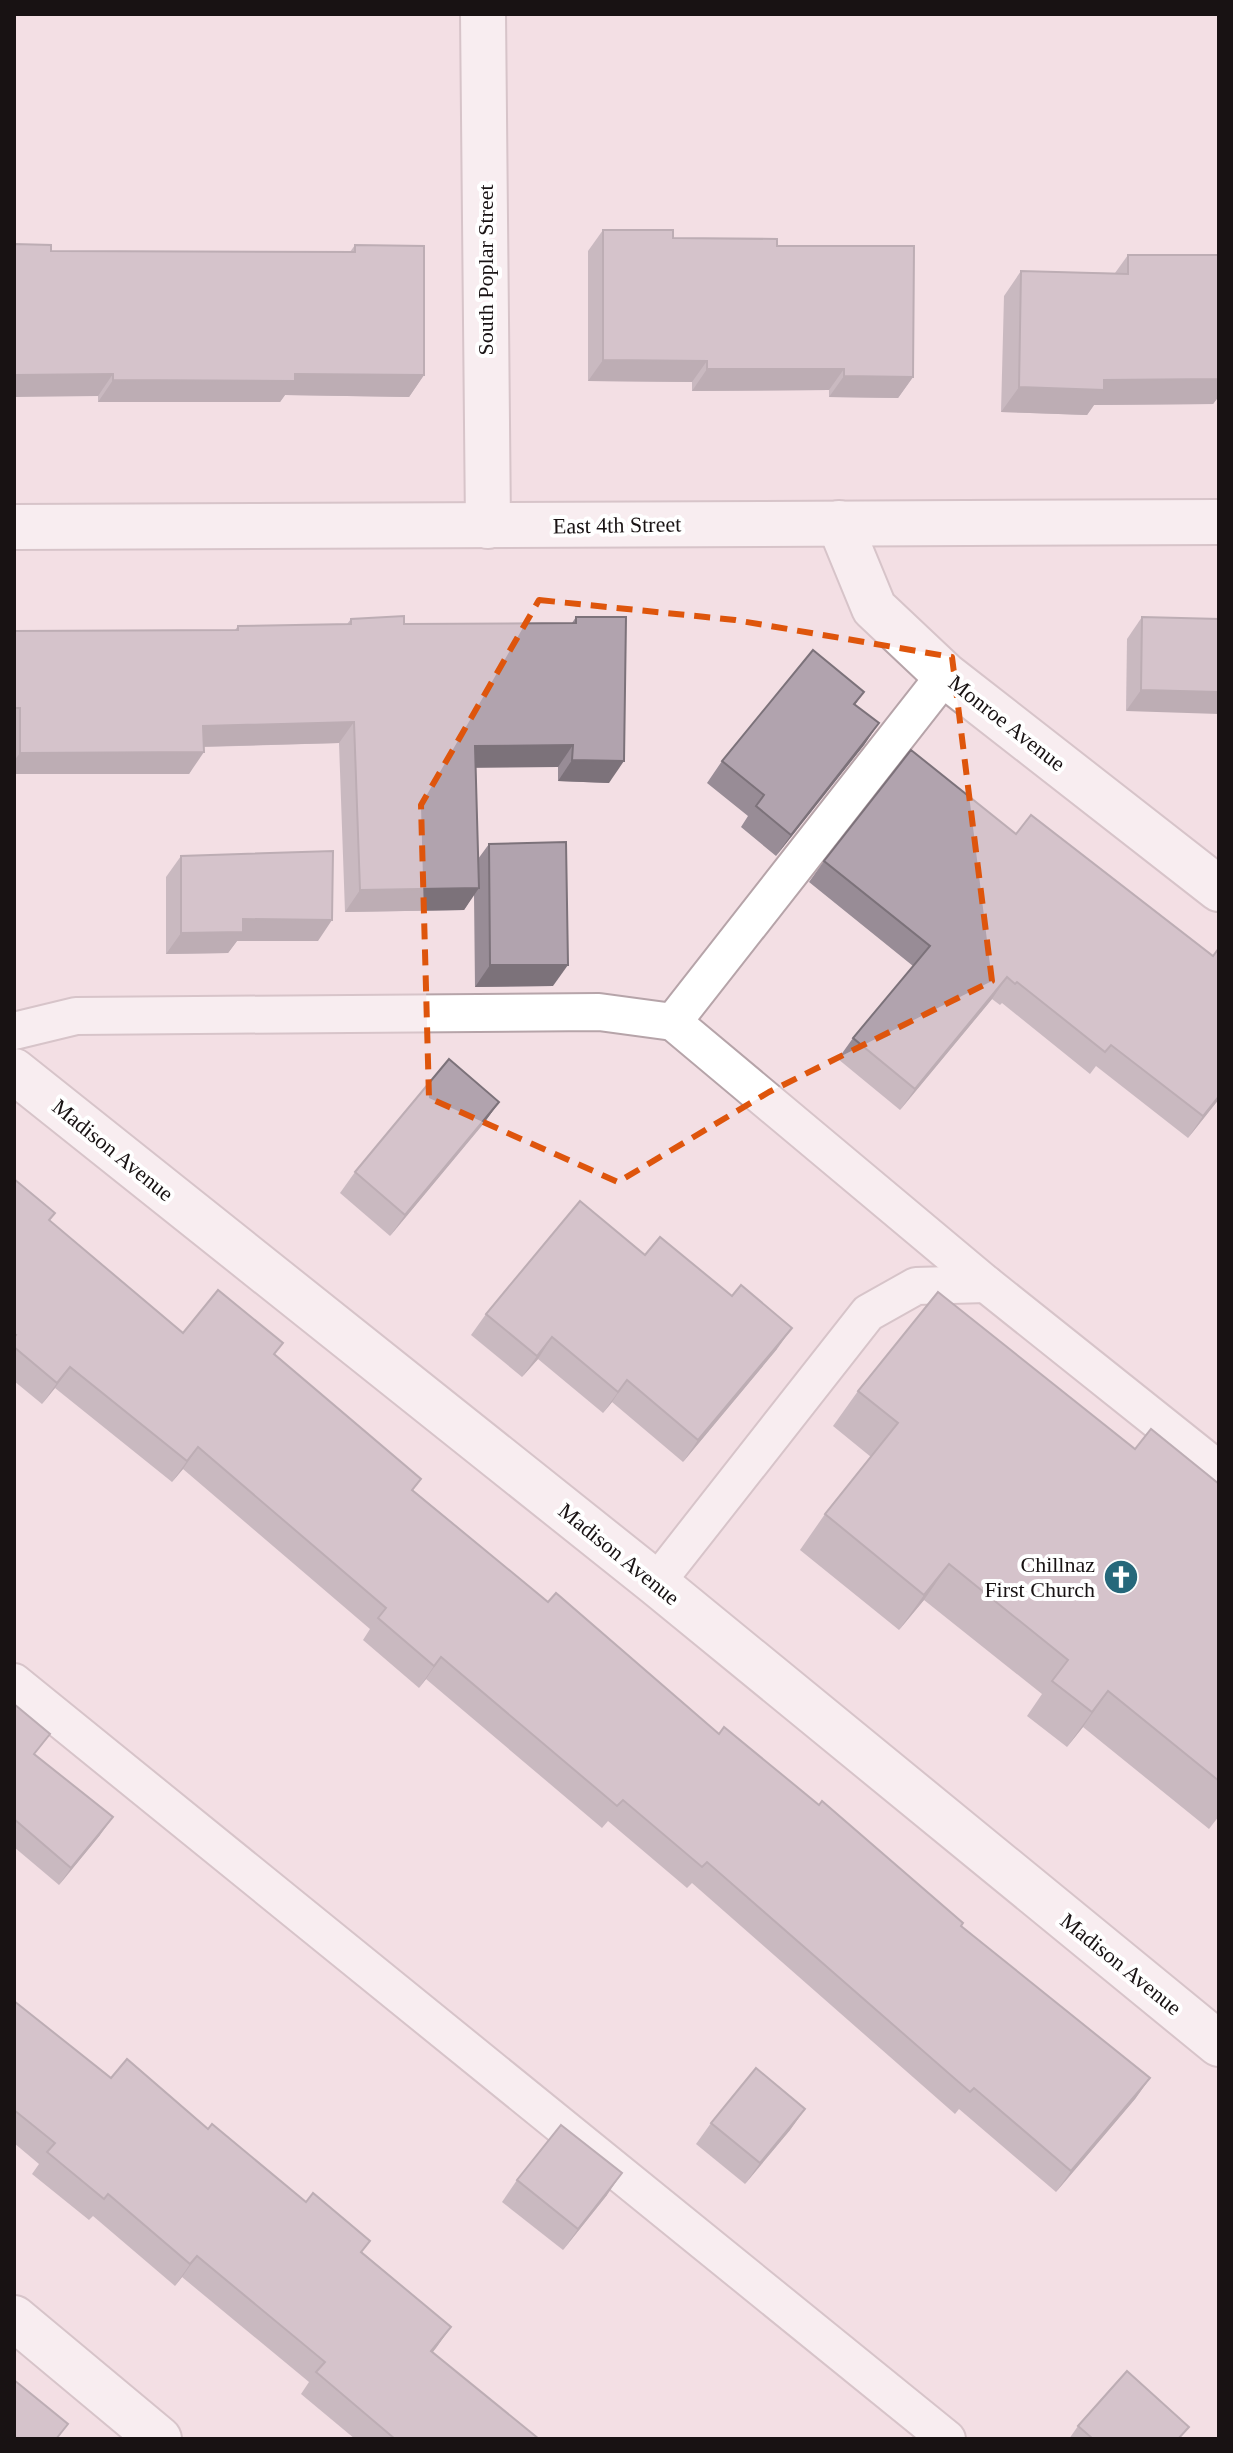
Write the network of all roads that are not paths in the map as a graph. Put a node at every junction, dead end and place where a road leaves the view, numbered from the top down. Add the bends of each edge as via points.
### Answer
1 (483, 14) edge
2 (1219, 522) edge
3 (839, 523) junction
4 (488, 526) junction
5 (14, 527) edge
6 (945, 675) junction
7 (1219, 889) edge
8 (673, 1022) junction
9 (14, 1031) edge
10 (14, 1071) edge
11 (986, 1284) junction
12 (1219, 1470) edge
13 (656, 1583) junction
14 (14, 1682) edge
15 (1219, 2044) edge
16 (14, 2318) edge
17 (159, 2439) edge
18 (947, 2439) edge

1 - 4 street, South Poplar Street
2 - 3 street, East 4th Street
3 - 4 street, East 4th Street
3 - 6 street, Monroe Avenue via 874,608
4 - 5 street, East 4th Street
6 - 7 street, Monroe Avenue
6 - 8 lane
8 - 9 lane via 599,1012 76,1016
8 - 11 lane
10 - 13 street, Madison Avenue
11 - 12 lane
11 - 13 lane via 916,1286 868,1313
13 - 15 street, Madison Avenue
14 - 18 lane
16 - 17 street

